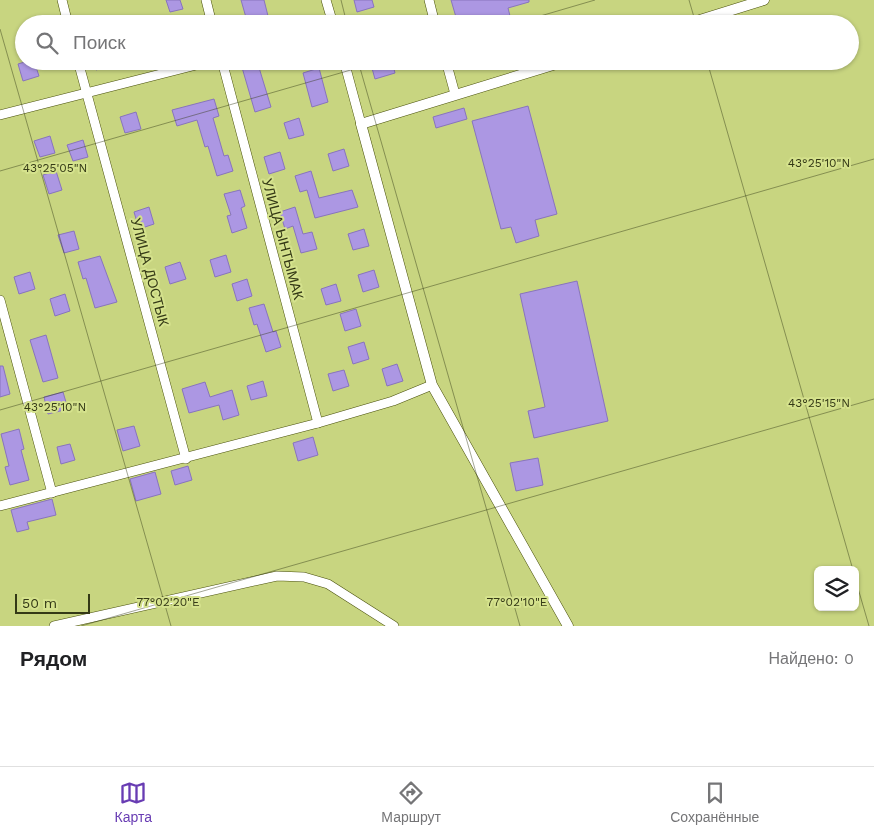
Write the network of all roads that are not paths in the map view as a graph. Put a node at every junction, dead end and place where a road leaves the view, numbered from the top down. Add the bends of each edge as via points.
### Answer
1 (62, 0) edge
2 (206, 0) edge
3 (326, 0) edge
4 (429, 0) edge
5 (764, 0) edge
6 (66, 15) edge
7 (210, 15) edge
8 (330, 15) edge
9 (433, 15) edge
10 (716, 15) edge
11 (80, 70) edge
12 (175, 70) edge
13 (224, 70) edge
14 (347, 70) edge
15 (449, 70) edge
16 (536, 70) edge
17 (86, 92) junction
18 (456, 94) junction
19 (0, 115) edge
20 (362, 124) junction
21 (0, 300) edge
22 (432, 385) junction
23 (318, 423) junction
24 (186, 459) junction
25 (52, 493) junction
26 (0, 506) edge
27 (54, 626) edge
28 (394, 626) edge
29 (568, 626) edge

1 - 6 street
2 - 7 street
3 - 8 street
4 - 9 street
5 - 10 street
11 - 17 street, УЛИЦА ДОСТЫК
12 - 17 street
13 - 23 street, УЛИЦА ЫНТЫМАК
14 - 20 street
15 - 18 street
16 - 18 street
17 - 19 street
17 - 24 street, УЛИЦА ДОСТЫК
18 - 20 street
20 - 22 street
21 - 25 street
22 - 23 street via 392,402
22 - 29 street
23 - 24 street
24 - 25 street
25 - 26 street
27 - 28 street via 277,576 304,577 328,584

